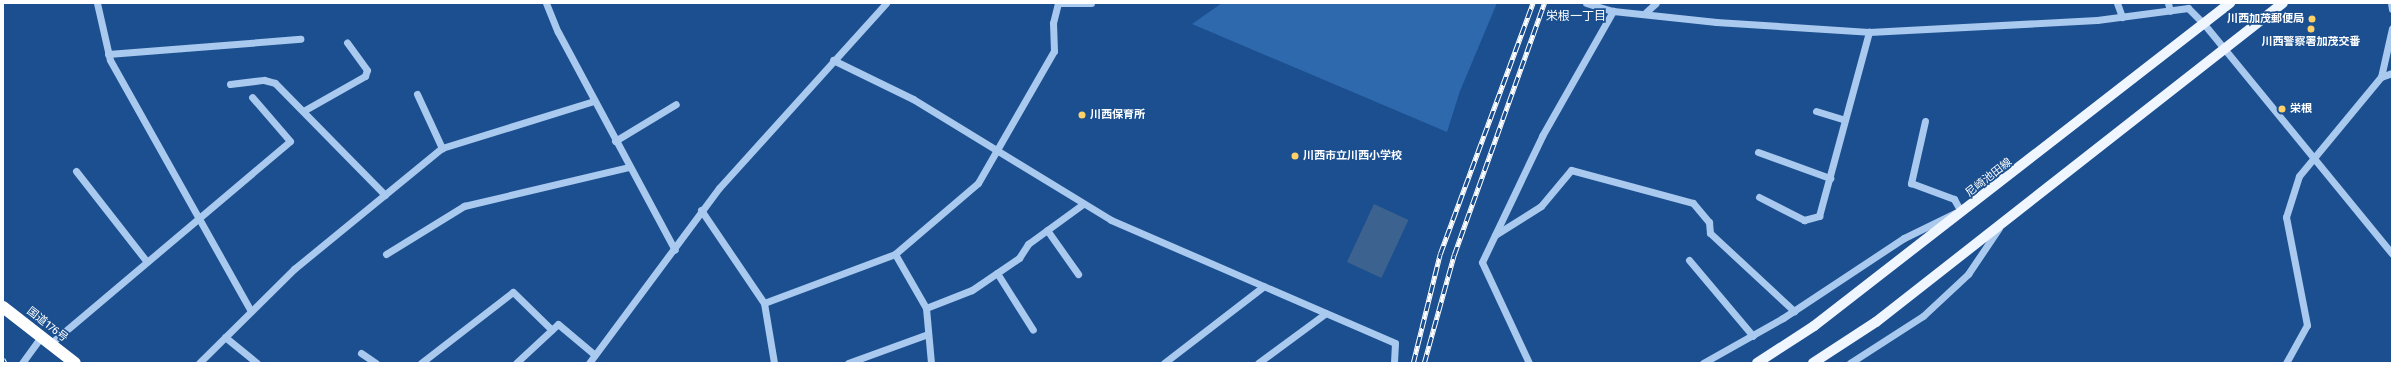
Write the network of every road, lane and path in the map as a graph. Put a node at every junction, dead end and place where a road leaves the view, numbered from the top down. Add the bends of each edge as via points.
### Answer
1 (96, 3) edge
2 (546, 3) edge
3 (886, 3) edge
4 (1058, 3) edge
5 (1091, 3) edge
6 (1586, 3) edge
7 (1656, 3) edge
8 (2117, 3) edge
9 (2168, 3) edge
10 (2230, 3) edge
11 (2283, 3) edge
12 (2391, 3) edge
13 (2392, 10) edge
14 (1613, 11) junction
15 (2170, 11) junction
16 (1646, 12) junction
17 (2122, 17) junction
18 (2204, 24) junction
19 (2392, 28) edge
20 (1869, 32) junction
21 (300, 39) dead end
22 (347, 42) dead end
23 (2225, 49) junction
24 (108, 54) junction
25 (833, 60) junction
26 (2392, 73) edge
27 (2381, 76) junction
28 (230, 84) dead end
29 (417, 94) dead end
30 (252, 97) dead end
31 (594, 101) junction
32 (676, 104) dead end
33 (305, 110) junction
34 (1816, 111) dead end
35 (1845, 120) junction
36 (1925, 122) dead end
37 (616, 141) junction
38 (442, 148) junction
39 (1000, 150) junction
40 (1758, 152) dead end
41 (2313, 157) junction
42 (629, 167) junction
43 (76, 171) dead end
44 (1830, 178) junction
45 (385, 195) junction
46 (1759, 197) dead end
47 (1978, 201) junction
48 (1083, 204) junction
49 (701, 210) junction
50 (1960, 210) junction
51 (197, 221) junction
52 (2000, 226) junction
53 (1048, 230) junction
54 (1495, 235) junction
55 (675, 250) junction
56 (386, 254) dead end
57 (896, 254) junction
58 (2392, 254) edge
59 (1689, 260) dead end
60 (147, 262) junction
61 (997, 272) junction
62 (1078, 274) dead end
63 (1264, 286) junction
64 (764, 303) junction
65 (3, 307) edge
66 (926, 308) junction
67 (251, 311) junction
68 (1794, 311) junction
69 (1326, 313) junction
70 (552, 330) junction
71 (1033, 330) dead end
72 (928, 334) junction
73 (1753, 336) junction
74 (225, 337) junction
75 (45, 340) junction
76 (361, 353) dead end
77 (595, 355) junction
78 (22, 363) edge
79 (75, 363) edge
80 (199, 363) edge
81 (257, 363) edge
82 (376, 363) edge
83 (422, 363) edge
84 (516, 363) edge
85 (589, 363) edge
86 (774, 363) edge
87 (848, 363) edge
88 (931, 363) edge
89 (1164, 363) edge
90 (1258, 363) edge
91 (1394, 363) edge
92 (1529, 363) edge
93 (1703, 363) edge
94 (1757, 363) edge
95 (1813, 363) edge
96 (1850, 363) edge
97 (2286, 363) edge

1 - 24 street
2 - 31 street
3 - 25 street
4 - 5 street
4 - 39 street via 1053,23 1054,52
6 - 14 street
7 - 16 street
8 - 17 street
9 - 15 street
10 - 18 main road, 尼崎池田線
11 - 23 main road
12 - 13 street
14 - 16 street
14 - 54 street via 1542,136
15 - 17 street
15 - 18 street via 2188,8
16 - 20 street via 1716,22
17 - 20 street
18 - 23 street
18 - 47 main road, 尼崎池田線
19 - 27 street
20 - 35 street
21 - 24 street
22 - 33 street via 367,70 364,76
23 - 41 street
23 - 52 main road
24 - 51 street
25 - 39 street via 913,99
25 - 49 street
26 - 27 street
27 - 41 street
28 - 33 street via 264,80 275,83
29 - 38 street
30 - 51 street via 290,141
31 - 37 street
31 - 38 street
32 - 37 street
33 - 45 street via 322,133
34 - 35 street
35 - 44 street
36 - 50 street via 1911,183 1954,199
37 - 42 street
38 - 45 street
39 - 48 street
39 - 57 street via 978,183
40 - 44 street
41 - 58 street
41 - 97 street via 2299,176 2286,217 2307,325
42 - 55 street
42 - 56 street via 464,206
43 - 60 street
44 - 46 street via 1819,216 1810,219 1804,220
45 - 67 street via 294,269
47 - 50 street
47 - 94 main road, 尼崎池田線 via 1814,326
48 - 53 street
48 - 63 street via 1111,220
49 - 55 street
49 - 64 street
50 - 68 street via 1904,238
51 - 60 street
51 - 67 street
52 - 95 main road via 1876,322
52 - 96 street via 1968,274 1923,316
53 - 61 street via 1028,244 1019,258
53 - 62 street
54 - 68 street via 1540,206 1571,170 1692,203 1709,222 1710,233
54 - 92 street via 1482,262
55 - 77 street
57 - 64 street
57 - 66 street
59 - 73 street
60 - 75 street
61 - 66 street via 972,290
61 - 71 street
63 - 69 street
63 - 89 street
64 - 86 street
65 - 75 highway, 国道176号
66 - 72 street
67 - 74 street
68 - 73 street
69 - 90 street
69 - 91 street via 1395,343
70 - 77 street via 558,324
70 - 83 street via 513,292
70 - 84 street
72 - 87 street
72 - 88 street
73 - 93 street
74 - 80 street
74 - 81 street
75 - 78 street
75 - 79 highway, 国道176号
76 - 82 street
77 - 85 street

